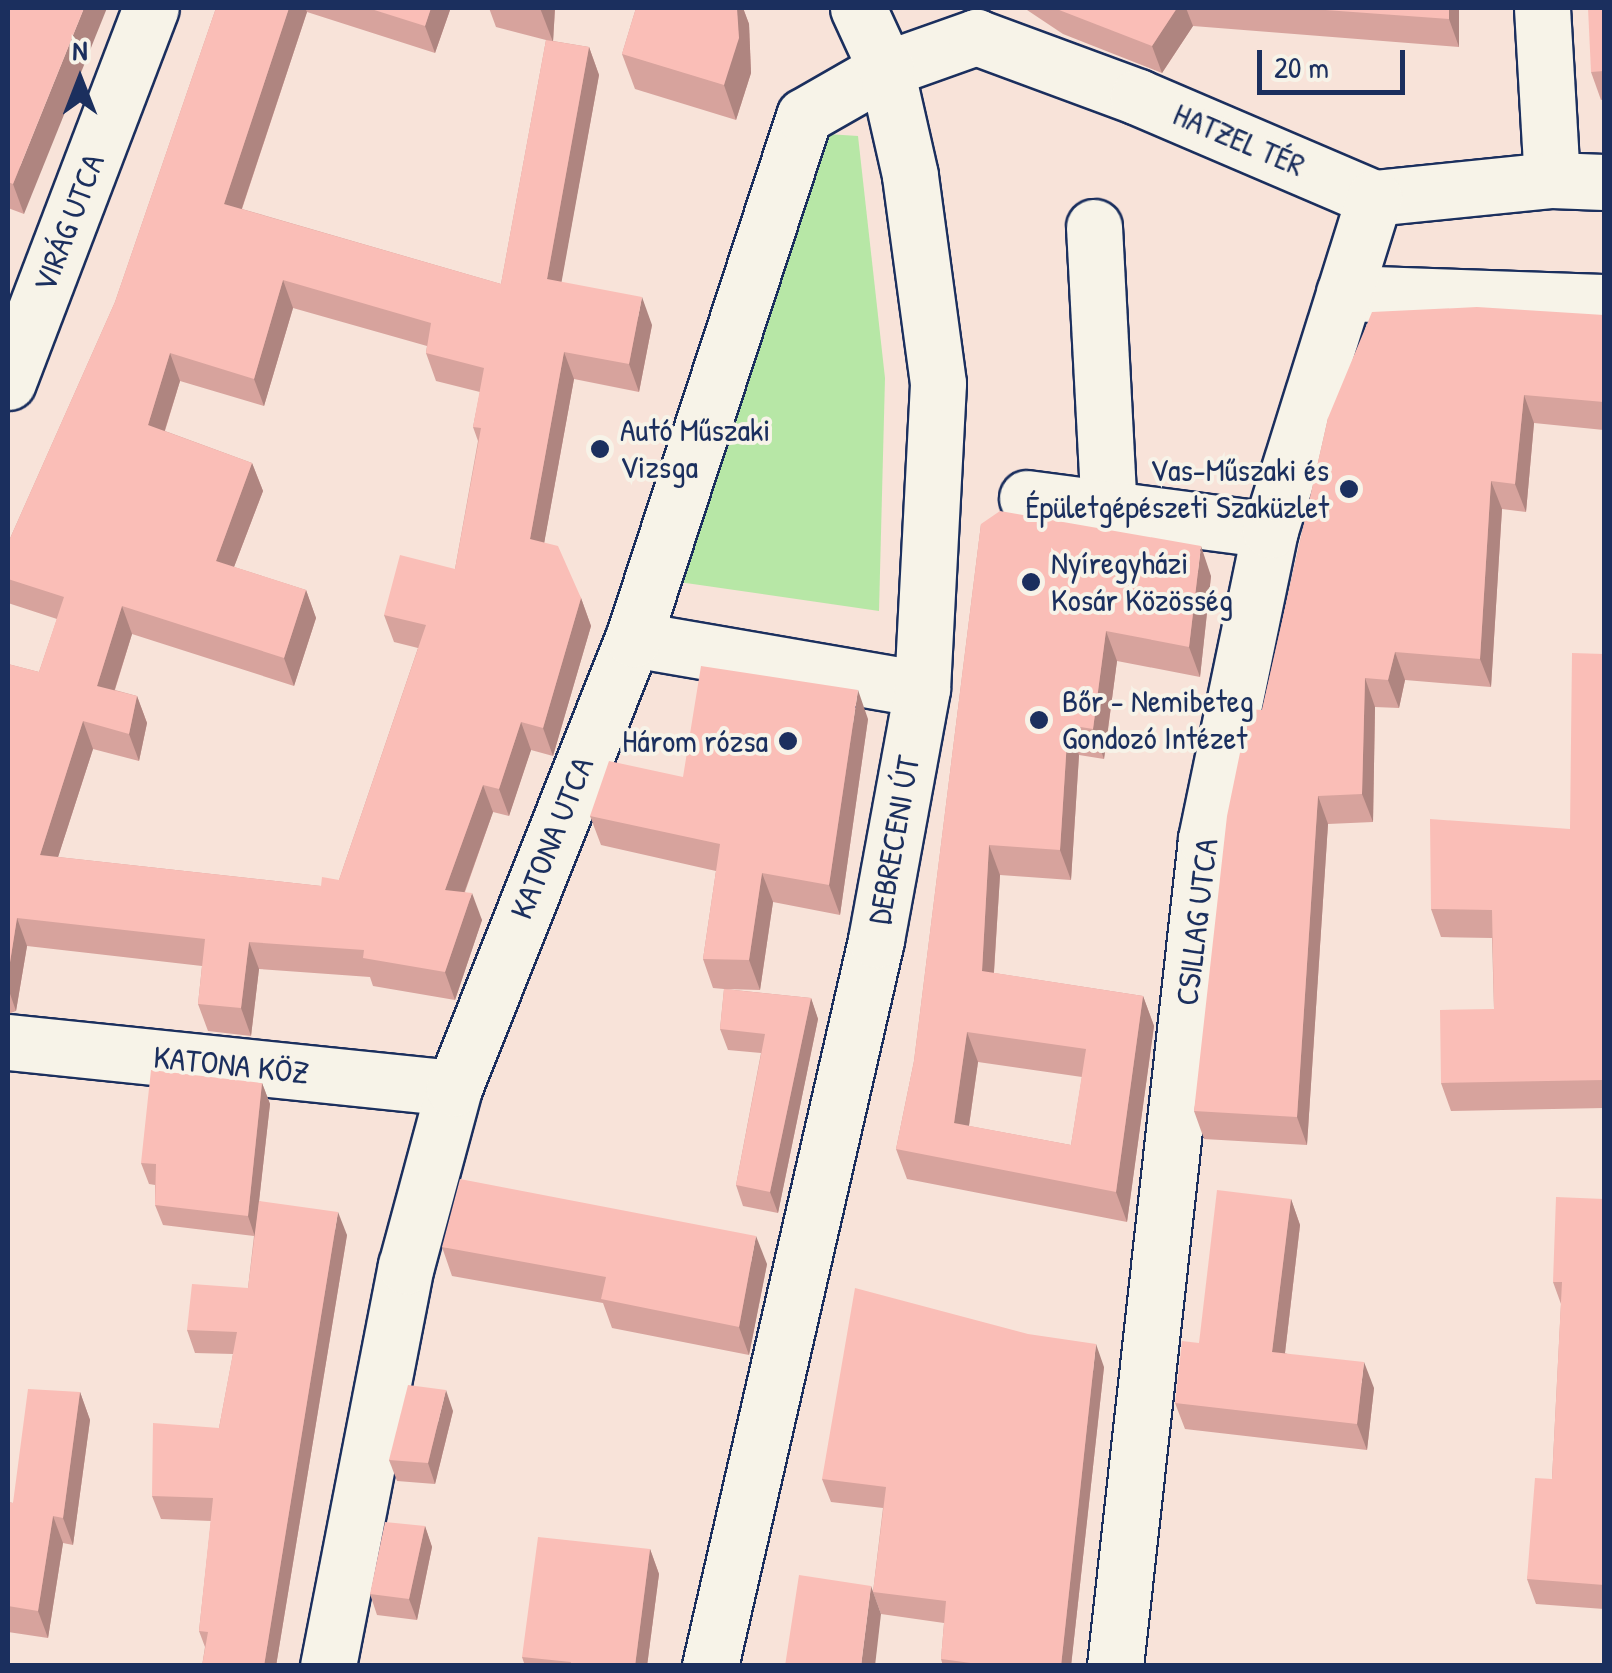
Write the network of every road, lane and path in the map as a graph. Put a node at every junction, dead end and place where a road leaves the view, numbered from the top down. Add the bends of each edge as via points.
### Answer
1 (151, 8) edge
2 (858, 8) edge
3 (1542, 8) edge
4 (886, 69) junction
5 (1578, 182) edge
6 (1374, 198) junction
7 (1094, 228) dead end
8 (1344, 292) junction
9 (1604, 302) edge
10 (8, 382) edge
11 (1028, 498) dead end
12 (1110, 509) junction
13 (1270, 530) junction
14 (633, 639) junction
15 (922, 690) junction
16 (8, 1042) edge
17 (454, 1088) junction
18 (328, 1666) edge
19 (710, 1666) edge
20 (1116, 1666) edge

1 - 10 street, VIRÁG UTCA
2 - 4 street, DEBRECENI ÚT
3 - 5 street
4 - 6 street, HATZEL TÉR via 976,37 1138,97
4 - 14 street, KATONA UTCA via 804,116
4 - 15 street, DEBRECENI ÚT via 910,175 938,382
5 - 6 street, HATZEL TÉR
6 - 8 street, CSILLAG UTCA
7 - 12 street
8 - 9 street
8 - 13 street, CSILLAG UTCA
11 - 12 street
12 - 13 street
13 - 20 street, CSILLAG UTCA via 1206,839
14 - 15 street
14 - 17 street, KATONA UTCA
15 - 19 street, DEBRECENI ÚT via 876,940
16 - 17 street, KATONA KÖZ
17 - 18 street, KATONA UTCA via 406,1266

